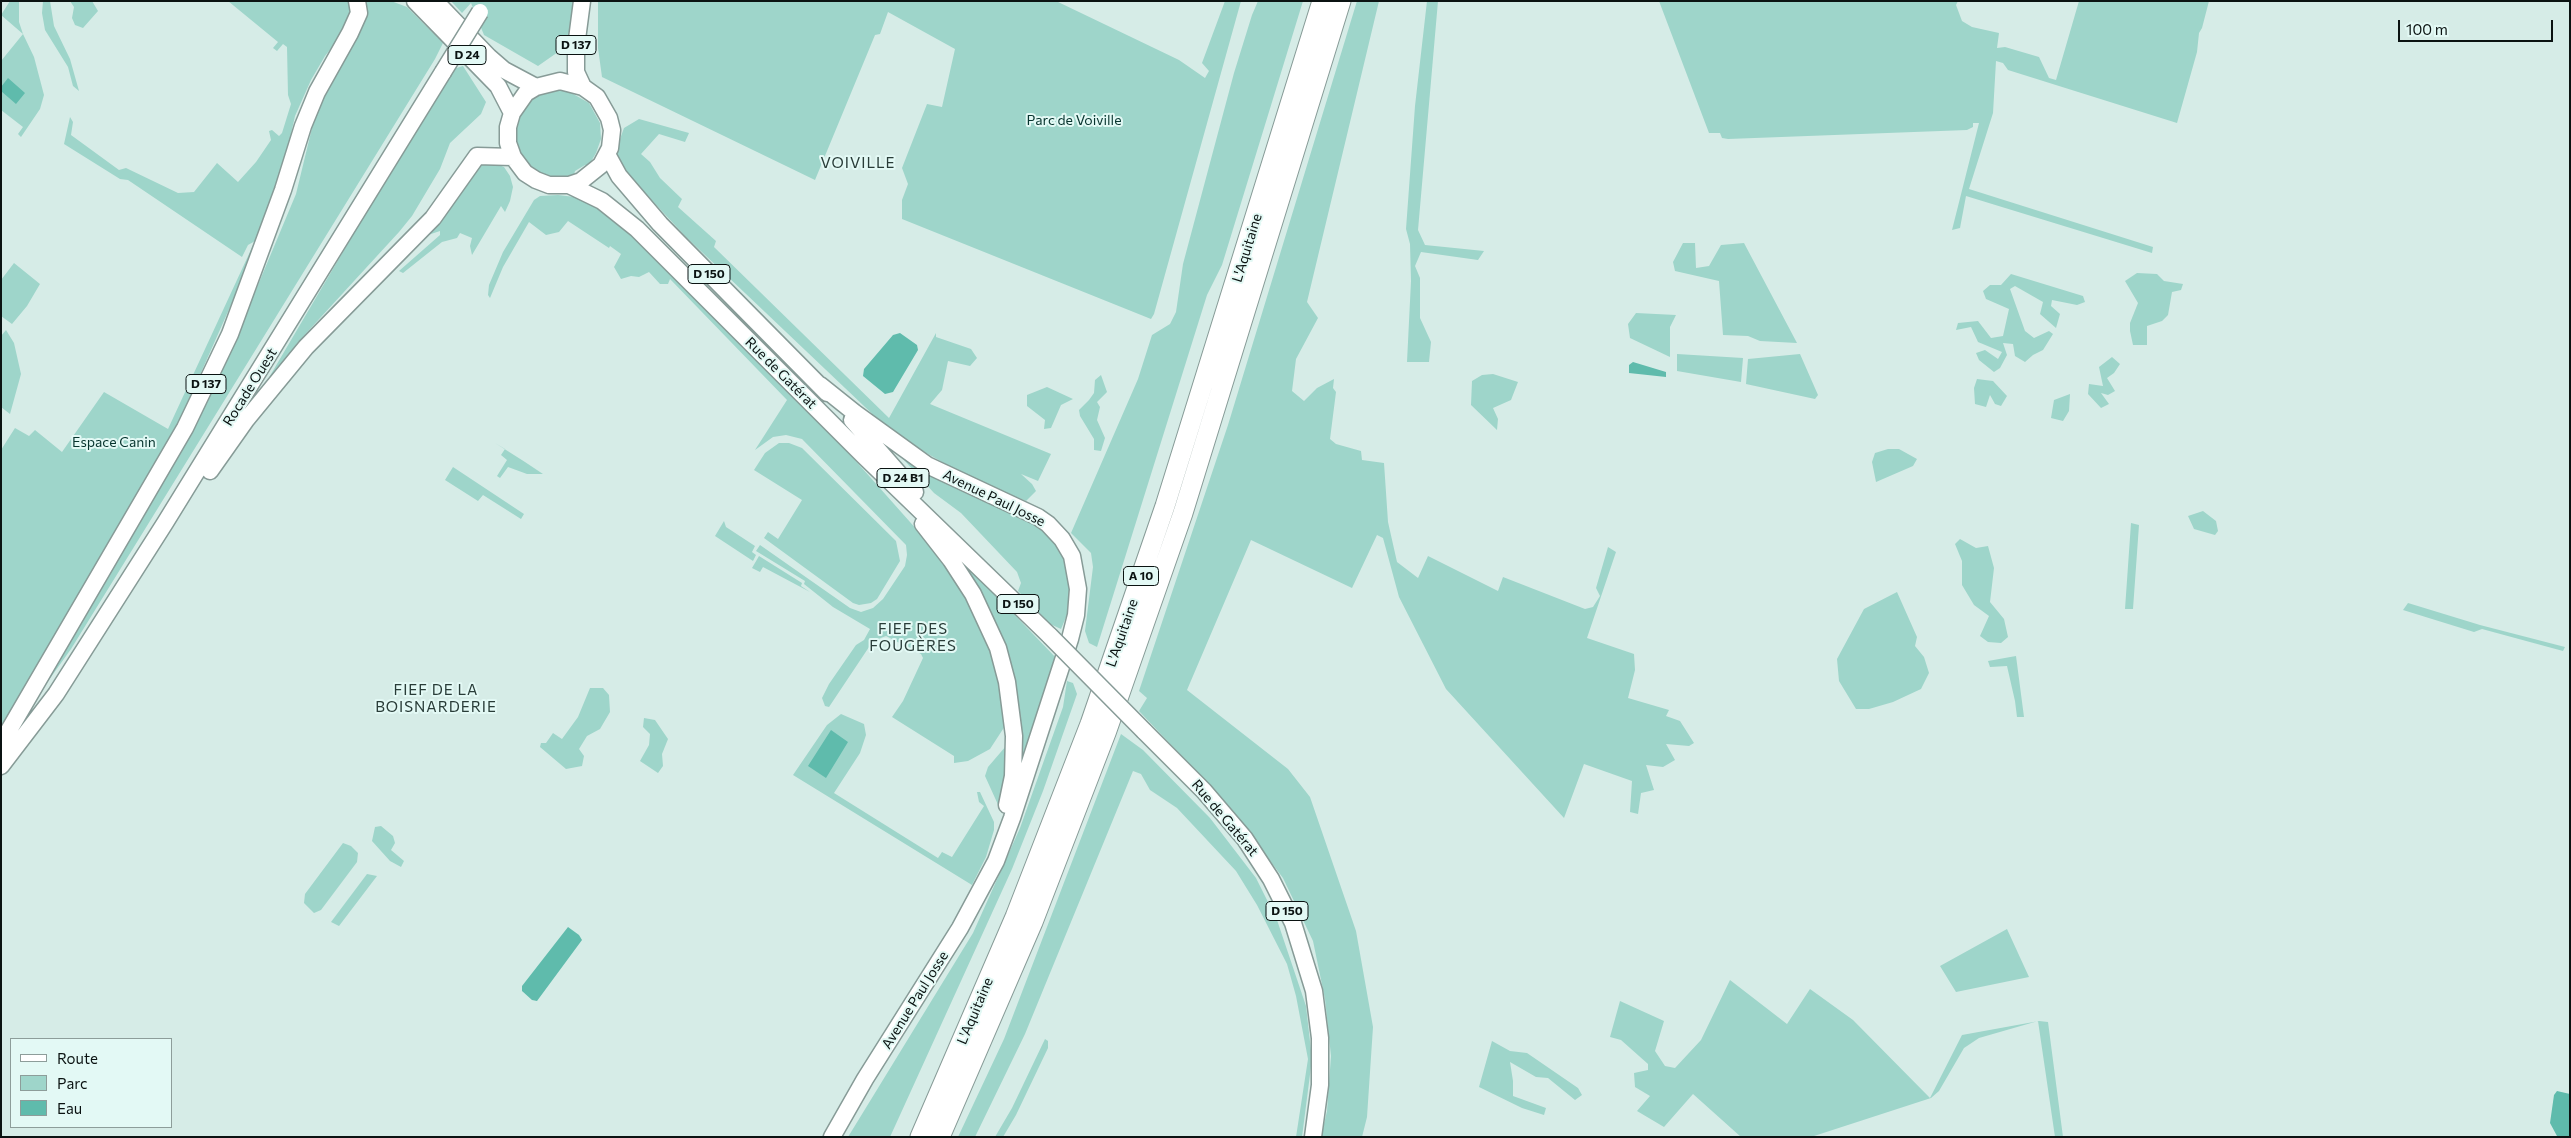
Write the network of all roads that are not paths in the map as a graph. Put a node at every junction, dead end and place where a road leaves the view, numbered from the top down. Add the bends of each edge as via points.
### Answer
1 (357, 1) edge
2 (415, 1) edge
3 (435, 1) edge
4 (582, 1) edge
5 (1322, 1) edge
6 (1341, 1) edge
7 (483, 7) edge
8 (536, 87) junction
9 (583, 87) junction
10 (512, 113) junction
11 (608, 154) junction
12 (513, 157) junction
13 (569, 185) junction
14 (820, 385) junction
15 (864, 456) junction
16 (165, 523) junction
17 (985, 572) junction
18 (1, 744) edge
19 (1, 766) edge
20 (996, 861) junction
21 (832, 1137) edge
22 (920, 1137) edge
23 (940, 1137) edge
24 (1313, 1137) edge

1 - 18 main road, D 137 via 359,13 317,92 303,126 230,334 185,428
2 - 10 main road, D 24 via 498,86
3 - 8 main road, D 24 via 489,58
4 - 9 main road, D 137 via 575,60
5 - 22 highway, L'Aquitaine / A 10 via 1166,506 1090,724 1015,917
6 - 23 highway, L'Aquitaine / A 10 via 1186,504 1106,733 1033,922
7 - 16 main road, Rocade Ouest / D 137, bridge
8 - 9 main road via 560,81
8 - 10 main road via 522,98
9 - 11 main road via 597,97 609,118 611,142
10 - 12 main road via 508,142
11 - 13 main road via 592,175
11 - 14 main road, Rue de Gatérat / D 150 via 619,176 660,224
12 - 13 main road via 536,180 549,185
12 - 16 main road, D 137 via 477,156 432,218 306,347 246,420 180,513
13 - 15 main road, Rue de Gatérat / D 150 via 602,201 637,229
14 - 17 main road, Rue de Gatérat / D 24 B1
14 - 20 main road, Avenue Paul Josse / D 24 B1 via 854,414 948,476 1038,517 1057,532 1072,556 1078,590 1076,615
15 - 17 main road, Rue de Gatérat / D 150
15 - 20 main road, Avenue Paul Josse via 951,560 973,594 998,648 1007,682 1014,736 1013,776
16 - 19 main road, Rocade Ouest / D 137 via 56,694
17 - 24 main road, Rue de Gatérat / D 150, bridge via 1204,791 1245,839 1271,879 1293,923 1314,991 1320,1038 1320,1085
20 - 21 main road, Avenue Paul Josse via 960,928

